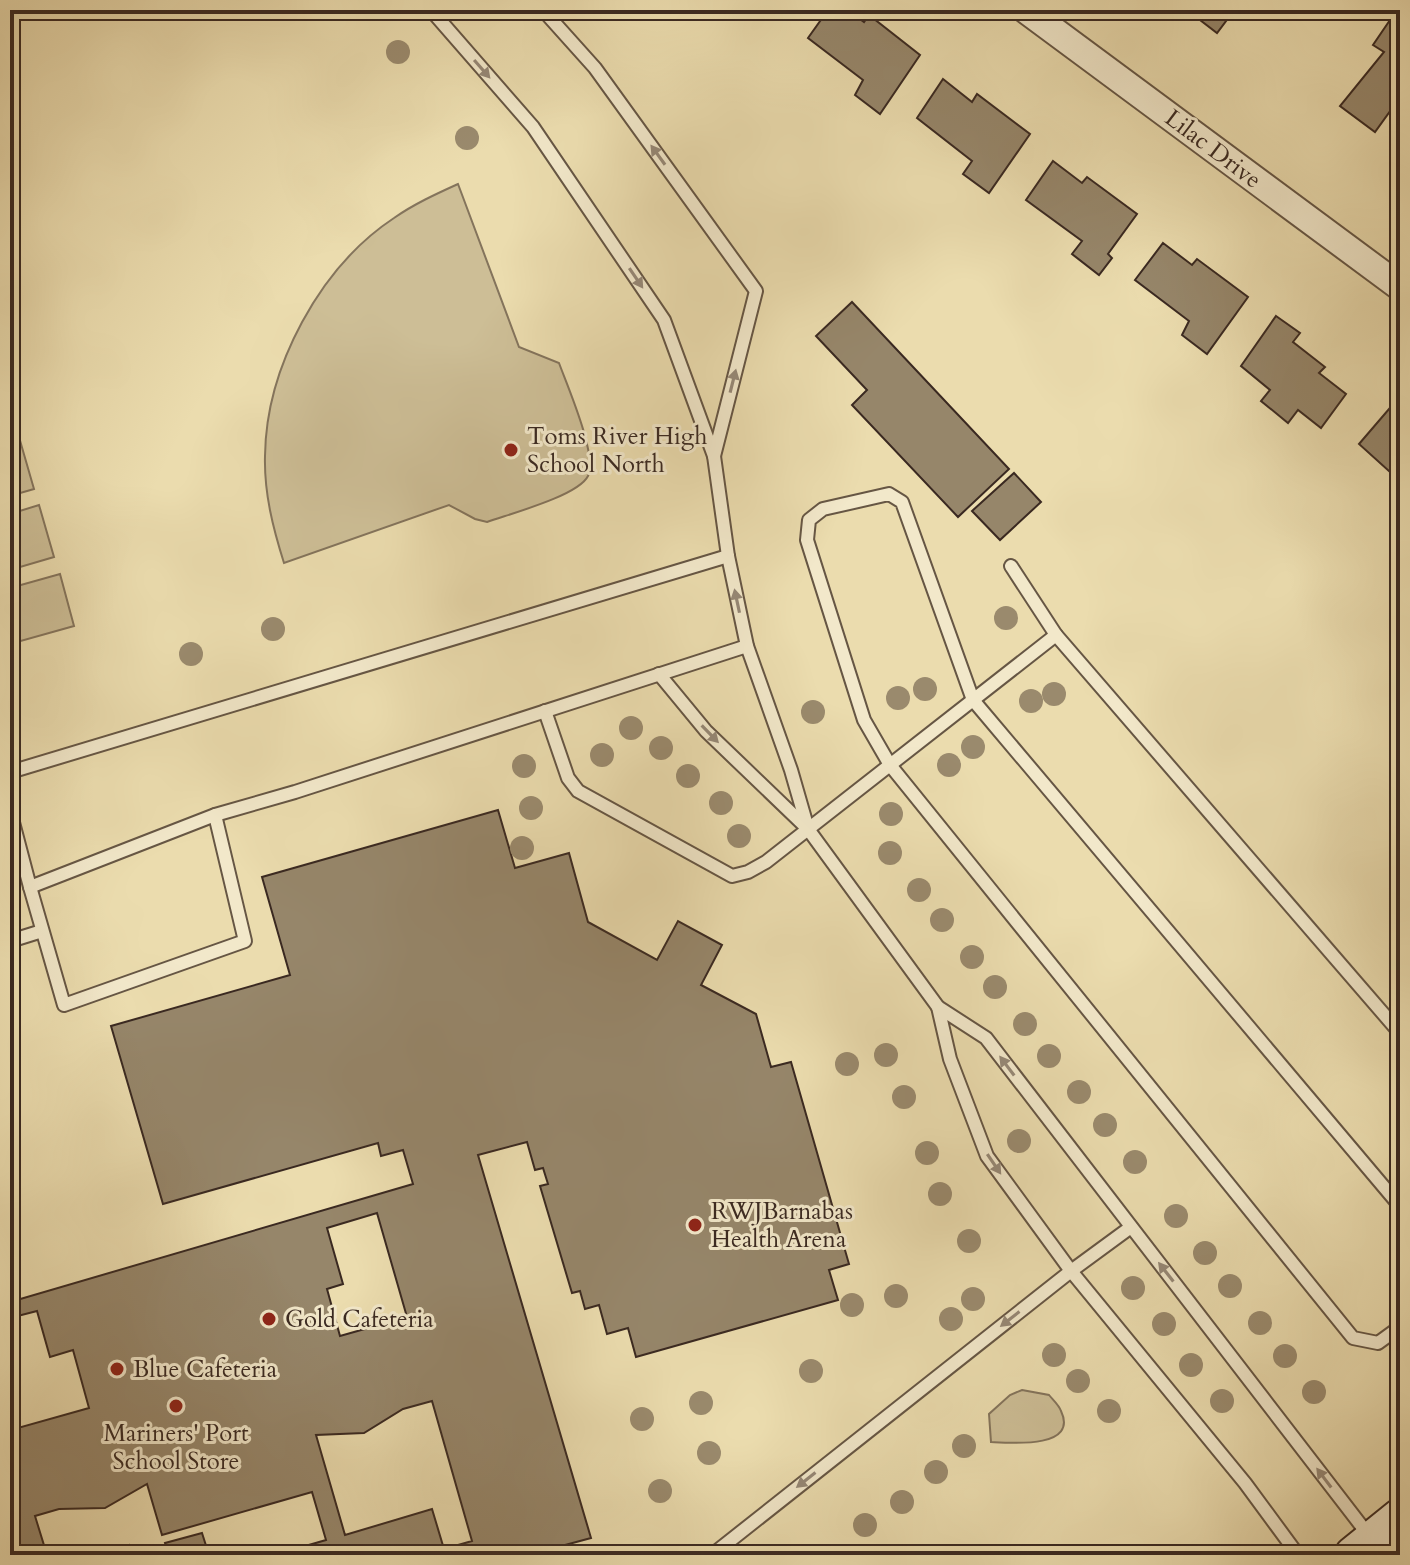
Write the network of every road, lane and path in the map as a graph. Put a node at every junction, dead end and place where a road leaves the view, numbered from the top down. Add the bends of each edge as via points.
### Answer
1 (29, 10) edge
2 (431, 10) edge
3 (543, 10) edge
4 (1026, 10) edge
5 (10, 15) edge
6 (1400, 287) edge
7 (714, 456) junction
8 (728, 556) junction
9 (1011, 566) dead end
10 (1056, 635) junction
11 (747, 646) junction
12 (659, 674) junction
13 (973, 700) junction
14 (545, 711) junction
15 (890, 765) junction
16 (10, 772) edge
17 (10, 811) edge
18 (215, 815) junction
19 (808, 829) junction
20 (30, 887) junction
21 (42, 931) junction
22 (10, 941) edge
23 (938, 1007) junction
24 (1400, 1033) edge
25 (1400, 1206) edge
26 (1131, 1227) junction
27 (1071, 1271) junction
28 (1400, 1327) edge
29 (1400, 1517) edge
30 (1362, 1547) edge
31 (712, 1555) edge
32 (1298, 1555) edge

1 - 5 lane
2 -> 7 lane via 533,127 664,320
7 -> 3 lane via 756,291 595,68
4 - 6 street, Lilac Drive
7 - 8 lane
11 -> 8 lane
8 - 16 lane
9 - 10 lane
10 - 13 lane
10 - 24 lane
11 - 12 lane
11 - 19 lane
12 - 14 lane
12 -> 19 lane via 706,731
13 - 15 lane
13 - 15 lane via 902,502 889,494 816,514 809,520 807,540 864,720
13 - 25 lane
14 - 18 lane
14 - 19 lane via 568,778 578,791 732,876 766,862
15 - 19 lane
15 - 28 lane via 1353,1338 1378,1343
17 - 20 lane
18 - 20 lane
18 - 21 lane via 245,941 64,1005
19 - 23 lane
20 - 21 lane
21 - 22 lane
26 -> 23 lane via 986,1038
23 -> 27 lane via 950,1059 987,1156
26 - 27 lane
30 -> 26 lane
27 -> 31 lane
27 - 32 lane
29 - 30 main road

